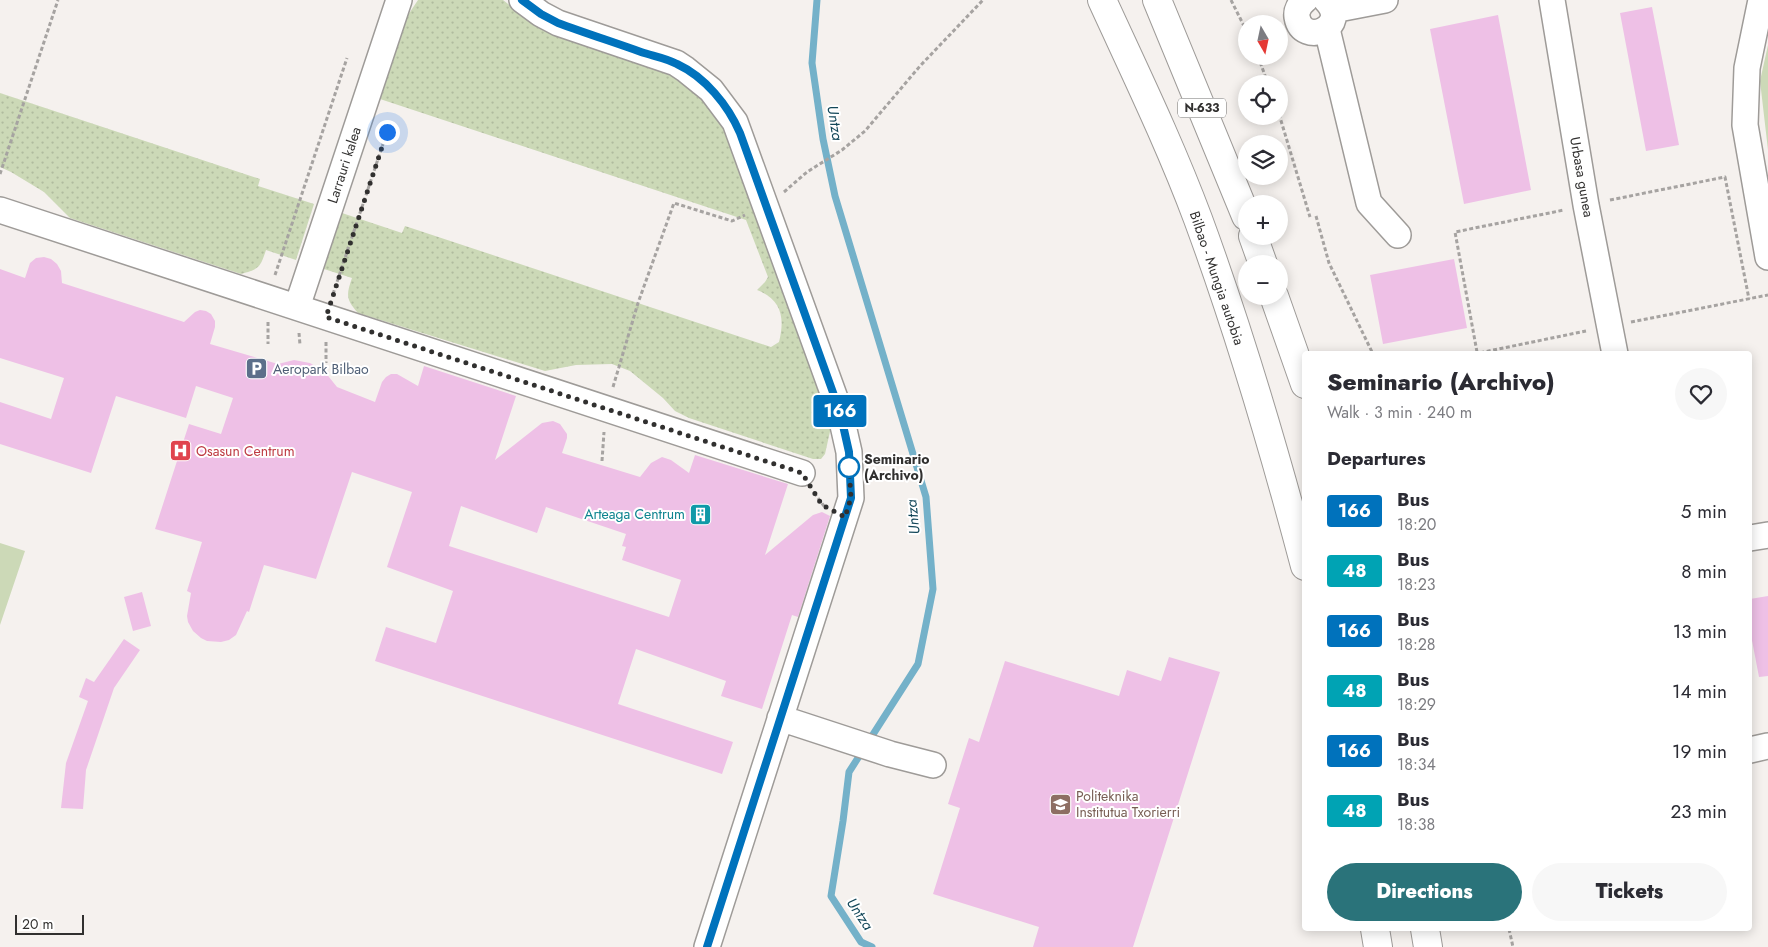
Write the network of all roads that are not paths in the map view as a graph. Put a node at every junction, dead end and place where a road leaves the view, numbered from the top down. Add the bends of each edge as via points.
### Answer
1 (522, 0) edge
2 (1102, 0) edge
3 (1157, 0) edge
4 (1305, 0) edge
5 (1385, 0) edge
6 (1552, 0) edge
7 (1761, 0) edge
8 (397, 7) edge
9 (1329, 13) edge
10 (1238, 197) edge
11 (0, 210) edge
12 (1398, 235) dead end
13 (1768, 257) edge
14 (1277, 305) edge
15 (297, 307) junction
16 (1615, 351) edge
17 (1302, 375) edge
18 (802, 473) road end
19 (1768, 535) edge
20 (1752, 538) edge
21 (1302, 555) edge
22 (780, 718) junction
23 (1768, 746) edge
24 (1752, 750) edge
25 (933, 765) dead end
26 (1375, 931) edge
27 (1425, 931) edge
28 (707, 947) edge
29 (1378, 947) edge
30 (1428, 947) edge

1 - 22 street via 558,23 676,63 698,78 723,104 735,122 840,412 849,452 851,498
2 - 21 highway, Bilbao - Mungia autobia via 1197,218 1260,407
3 - 10 highway, N-633
4 - 9 street via 1297,12 1300,25 1310,32 1316,33
5 - 9 street
6 - 16 street, Urbasa gunea via 1586,205
7 - 13 street via 1747,68 1745,124
8 - 15 street, Larrauri kalea
9 - 12 street via 1369,203
11 - 15 street
14 - 17 highway
15 - 18 street
19 - 20 street
22 - 25 street
22 - 28 street
23 - 24 street
26 - 29 highway
27 - 30 highway

